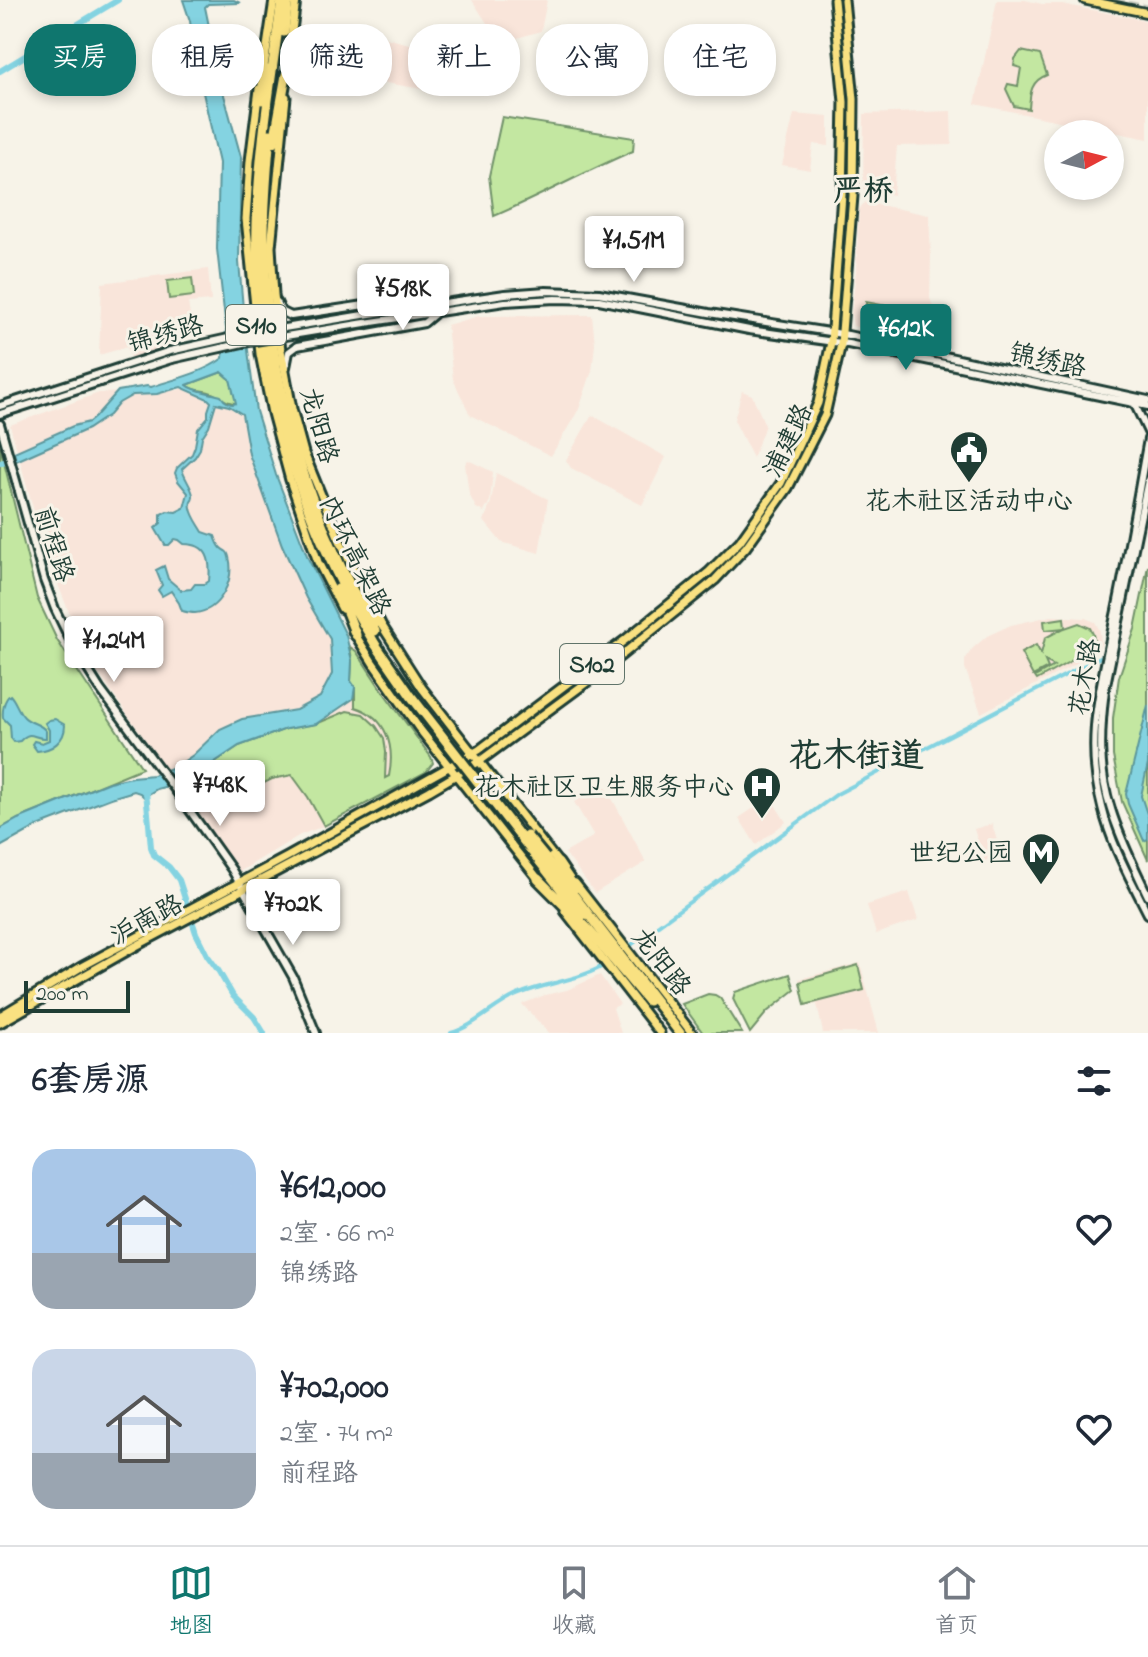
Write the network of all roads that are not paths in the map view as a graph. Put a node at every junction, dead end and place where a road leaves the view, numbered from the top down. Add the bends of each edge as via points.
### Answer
1 (274, 0) edge
2 (282, 0) edge
3 (288, 0) edge
4 (296, 0) edge
5 (834, 0) edge
6 (844, 0) edge
7 (1085, 0) edge
8 (1148, 13) edge
9 (275, 72) junction
10 (261, 221) junction
11 (274, 295) junction
12 (436, 308) junction
13 (832, 332) junction
14 (841, 334) junction
15 (831, 342) junction
16 (841, 344) junction
17 (171, 355) junction
18 (1148, 392) edge
19 (290, 399) junction
20 (1134, 400) junction
21 (1148, 403) edge
22 (0, 406) edge
23 (0, 414) edge
24 (0, 424) edge
25 (1148, 432) edge
26 (1148, 439) edge
27 (304, 476) junction
28 (1148, 480) edge
29 (319, 536) junction
30 (379, 622) junction
31 (356, 635) junction
32 (378, 642) junction
33 (1112, 645) junction
34 (1108, 662) junction
35 (473, 753) junction
36 (480, 761) junction
37 (450, 767) junction
38 (457, 775) junction
39 (558, 863) joint
40 (538, 879) joint
41 (239, 882) junction
42 (243, 890) junction
43 (1148, 896) edge
44 (1148, 914) edge
45 (184, 916) junction
46 (611, 949) junction
47 (621, 962) junction
48 (49, 990) junction
49 (0, 1016) edge
50 (0, 1023) edge
51 (316, 1033) edge
52 (660, 1033) edge
53 (673, 1033) edge
54 (680, 1033) edge
55 (692, 1033) edge

1 - 9 main road, 龙阳路 / S110
2 - 9 highway, 内环高架路
3 - 9 highway, 内环高架路
4 - 9 main road, 龙阳路 / S110
5 - 13 main road, 浦建路 / S102 via 844,102
6 - 14 main road, 浦建路 / S102 via 854,99 853,196
7 - 8 main road
9 - 10 highway, 内环高架路 via 263,140
9 - 11 main road, 龙阳路 / S110 via 286,99 271,247
9 - 31 main road, 龙阳路 / S110 via 258,94 246,214 260,354 280,446 316,557
10 - 27 highway, 内环高架路 via 276,362
10 - 29 highway, 内环高架路 via 260,296 270,373 290,457
11 - 12 main road via 281,311 291,316 418,297
11 - 19 main road, 龙阳路 / S110
12 - 13 main road, 锦绣路 via 518,293 599,293
12 - 15 main road, 锦绣路 via 599,300
12 - 17 main road, 锦绣路, bridge via 242,335
12 - 19 main road via 424,323 294,347 286,360
13 - 14 main road, 锦绣路
13 - 15 main road, 浦建路 / S102
14 - 16 main road, 浦建路 / S102
14 - 20 main road, 锦绣路
15 - 16 main road, 锦绣路
15 - 35 main road, 浦建路 / S102 via 818,403 781,483 740,541 625,640
16 - 20 main road, 锦绣路
16 - 36 main road, 浦建路 / S102 via 825,415 788,488 746,547 715,580 614,662
17 - 22 main road, 锦绣路
17 - 23 main road, 锦绣路
18 - 20 main road
19 - 30 main road, 龙阳路 / S110 via 306,458
20 - 21 main road, 锦绣路
20 - 25 main road
24 - 41 main road, 前程路 via 42,572 73,646
26 - 33 main road, 花木路
27 - 30 highway via 347,570
27 - 32 highway, 内环高架路
28 - 33 main road, 花木路
29 - 31 highway
29 - 32 highway, 内环高架路 via 346,593
30 - 35 main road, 龙阳路 / S110
31 - 37 main road, 龙阳路 / S110
32 - 46 highway, 内环高架路, bridge via 411,696
33 - 34 main road, 花木路
34 - 43 main road, 花木路 via 1102,711 1104,780 1120,837
34 - 44 main road, 花木路 via 1095,722 1097,781 1113,841
35 - 36 main road, 龙阳路 / S110
35 - 37 main road, 沪南路 / S102
36 - 38 main road, 沪南路 / S102
36 - 39 main road, 龙阳路 / S110
37 - 38 main road, 龙阳路 / S110
37 - 41 main road, 沪南路 / S102
38 - 40 main road, 龙阳路 / S110
38 - 42 main road, 沪南路 / S102
39 - 46 highway
40 - 46 highway
41 - 42 main road, 前程路
41 - 45 main road, 沪南路 / S102
42 - 45 main road, 沪南路 / S102
42 - 51 main road, 前程路 via 293,977
45 - 48 main road, 沪南路 / S102
46 - 47 highway, 内环高架路
46 - 47 main road, 龙阳路
47 - 52 main road, 龙阳路
47 - 53 highway, 内环高架路
47 - 54 highway, 内环高架路
47 - 55 main road, 龙阳路
48 - 49 main road, 沪南路 / S102
48 - 50 main road, 沪南路 / S102

